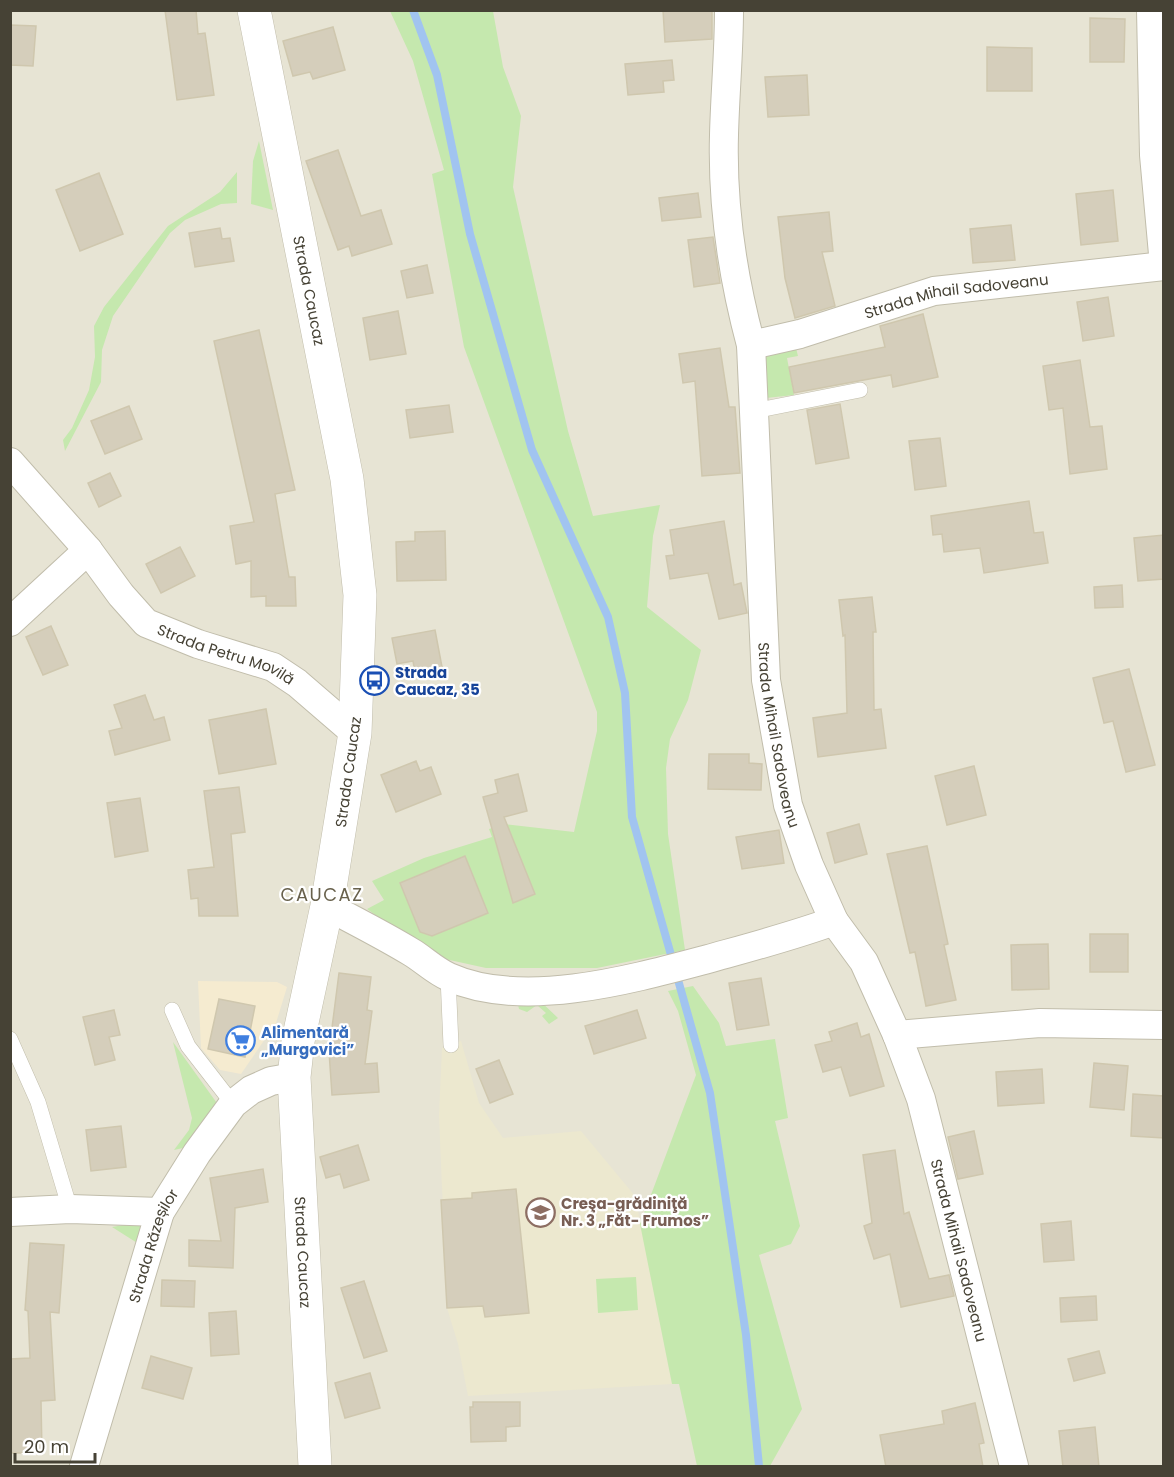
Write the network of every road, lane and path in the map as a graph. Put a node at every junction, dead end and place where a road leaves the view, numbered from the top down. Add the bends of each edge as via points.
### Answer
1 (254, 10) edge
2 (729, 10) edge
3 (1151, 10) edge
4 (1164, 265) edge
5 (751, 345) junction
6 (860, 390) dead end
7 (754, 411) junction
8 (10, 462) edge
9 (88, 550) junction
10 (10, 622) edge
11 (355, 733) junction
12 (327, 906) junction
13 (834, 921) junction
14 (447, 977) junction
15 (172, 1010) dead end
16 (1164, 1025) edge
17 (897, 1035) junction
18 (10, 1040) edge
19 (451, 1045) dead end
20 (294, 1077) junction
21 (233, 1104) junction
22 (70, 1209) junction
23 (10, 1212) edge
24 (160, 1212) junction
25 (84, 1467) edge
26 (315, 1467) edge
27 (1014, 1467) edge

1 - 11 street, Strada Caucaz via 349,491 360,596
2 - 5 street, Strada Mihail Sadoveanu via 724,137 729,233 739,301
3 - 4 street via 1154,155
4 - 5 street, Strada Mihail Sadoveanu via 934,291 800,334
5 - 7 street, Strada Mihail Sadoveanu
6 - 7 lane
7 - 13 street, Strada Mihail Sadoveanu via 766,680 772,723 788,805 808,865
8 - 9 street, Strada Petru Movilă
9 - 10 street
9 - 11 street, Strada Petru Movilă via 146,623 273,667
11 - 12 street, Strada Caucaz
12 - 14 street via 386,937
12 - 20 street, Strada Caucaz
13 - 14 street via 792,936 608,984 556,990 501,989
13 - 17 street, Strada Mihail Sadoveanu via 864,962
14 - 19 lane
15 - 21 lane via 188,1046
16 - 17 street via 1040,1023
17 - 27 street, Strada Mihail Sadoveanu via 921,1099
18 - 22 lane via 38,1102
20 - 21 street, Strada Răzeșilor via 271,1081
20 - 26 street, Strada Caucaz
21 - 24 street, Strada Răzeșilor
22 - 23 street
22 - 24 street
24 - 25 street, Strada Răzeșilor

